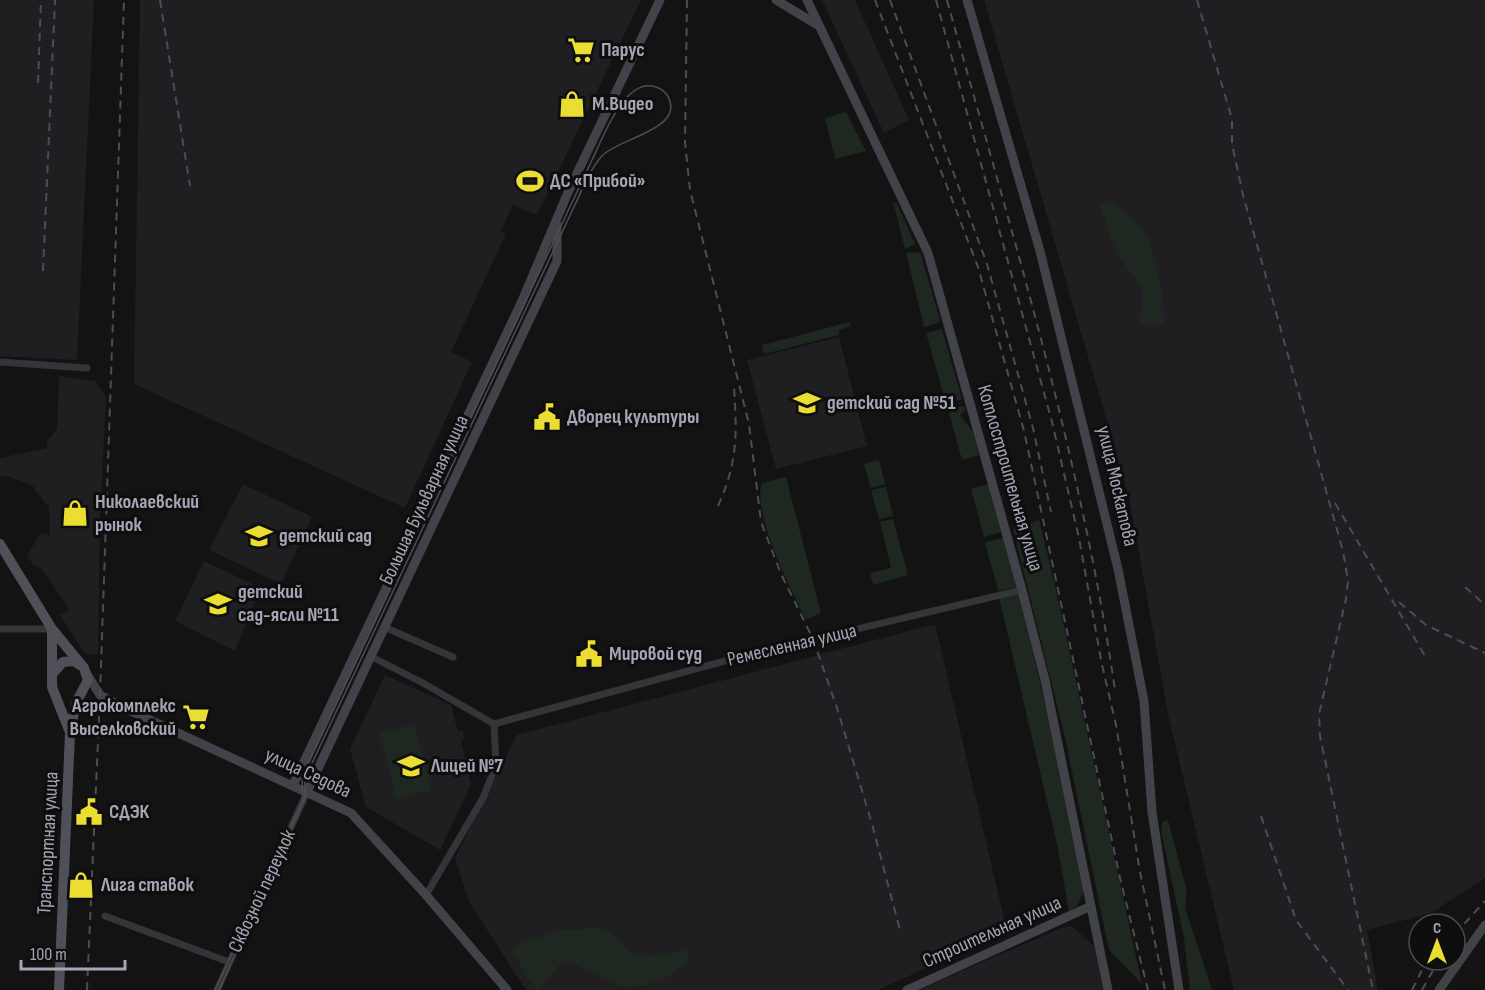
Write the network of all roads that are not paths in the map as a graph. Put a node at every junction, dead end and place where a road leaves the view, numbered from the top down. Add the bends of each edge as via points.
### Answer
1 (660, 0) edge
2 (776, 0) edge
3 (807, 0) edge
4 (967, 0) edge
5 (819, 26) junction
6 (556, 220) junction
7 (0, 362) edge
8 (87, 368) dead end
9 (0, 544) edge
10 (1022, 590) junction
11 (384, 627) junction
12 (0, 629) edge
13 (52, 629) junction
14 (370, 656) junction
15 (453, 657) dead end
16 (85, 671) junction
17 (52, 682) junction
18 (100, 695) junction
19 (78, 696) junction
20 (494, 724) junction
21 (70, 734) junction
22 (293, 786) junction
23 (307, 792) junction
24 (426, 895) junction
25 (1091, 906) junction
26 (105, 916) dead end
27 (1485, 925) edge
28 (229, 962) junction
29 (59, 990) edge
30 (217, 990) edge
31 (507, 990) edge
32 (906, 990) edge
33 (1108, 990) edge
34 (1179, 990) edge
35 (1439, 990) edge

1 - 6 main road, Большая Бульварная улица
2 - 5 main road
3 - 5 main road, Котлостроительная улица
4 - 34 main road, улица Москатова via 1040,251 1118,569 1144,700 1152,812
5 - 10 main road, Котлостроительная улица via 928,253
6 - 11 main road, Большая Бульварная улица via 557,261
6 - 22 main road, Большая Бульварная улица via 522,301
7 - 8 street
9 - 13 main road
10 - 20 street, Ремесленная улица via 743,656
10 - 25 main road, Котлостроительная улица via 1045,680
11 - 14 main road, Большая Бульварная улица
11 - 15 street
12 - 13 street
13 - 16 main road
13 - 17 main road
14 - 20 street
14 - 23 main road, Большая Бульварная улица
16 - 17 main road via 74,662 63,662 53,670
16 - 18 main road
16 - 19 main road via 87,686
17 - 19 main road via 59,694
17 - 21 main road
18 - 19 main road, улица Седова
18 - 22 main road, улица Седова
19 - 21 main road
20 - 24 street via 496,765 483,798
21 - 29 main road, Транспортная улица
22 - 23 main road, улица Седова
23 - 24 main road, улица Седова via 357,818
23 - 28 street, Сквозной переулок
24 - 31 main road, улица Седова
25 - 32 main road, Строительная улица
25 - 33 main road, Котлостроительная улица
26 - 28 street
27 - 35 main road
28 - 30 street, Сквозной переулок

